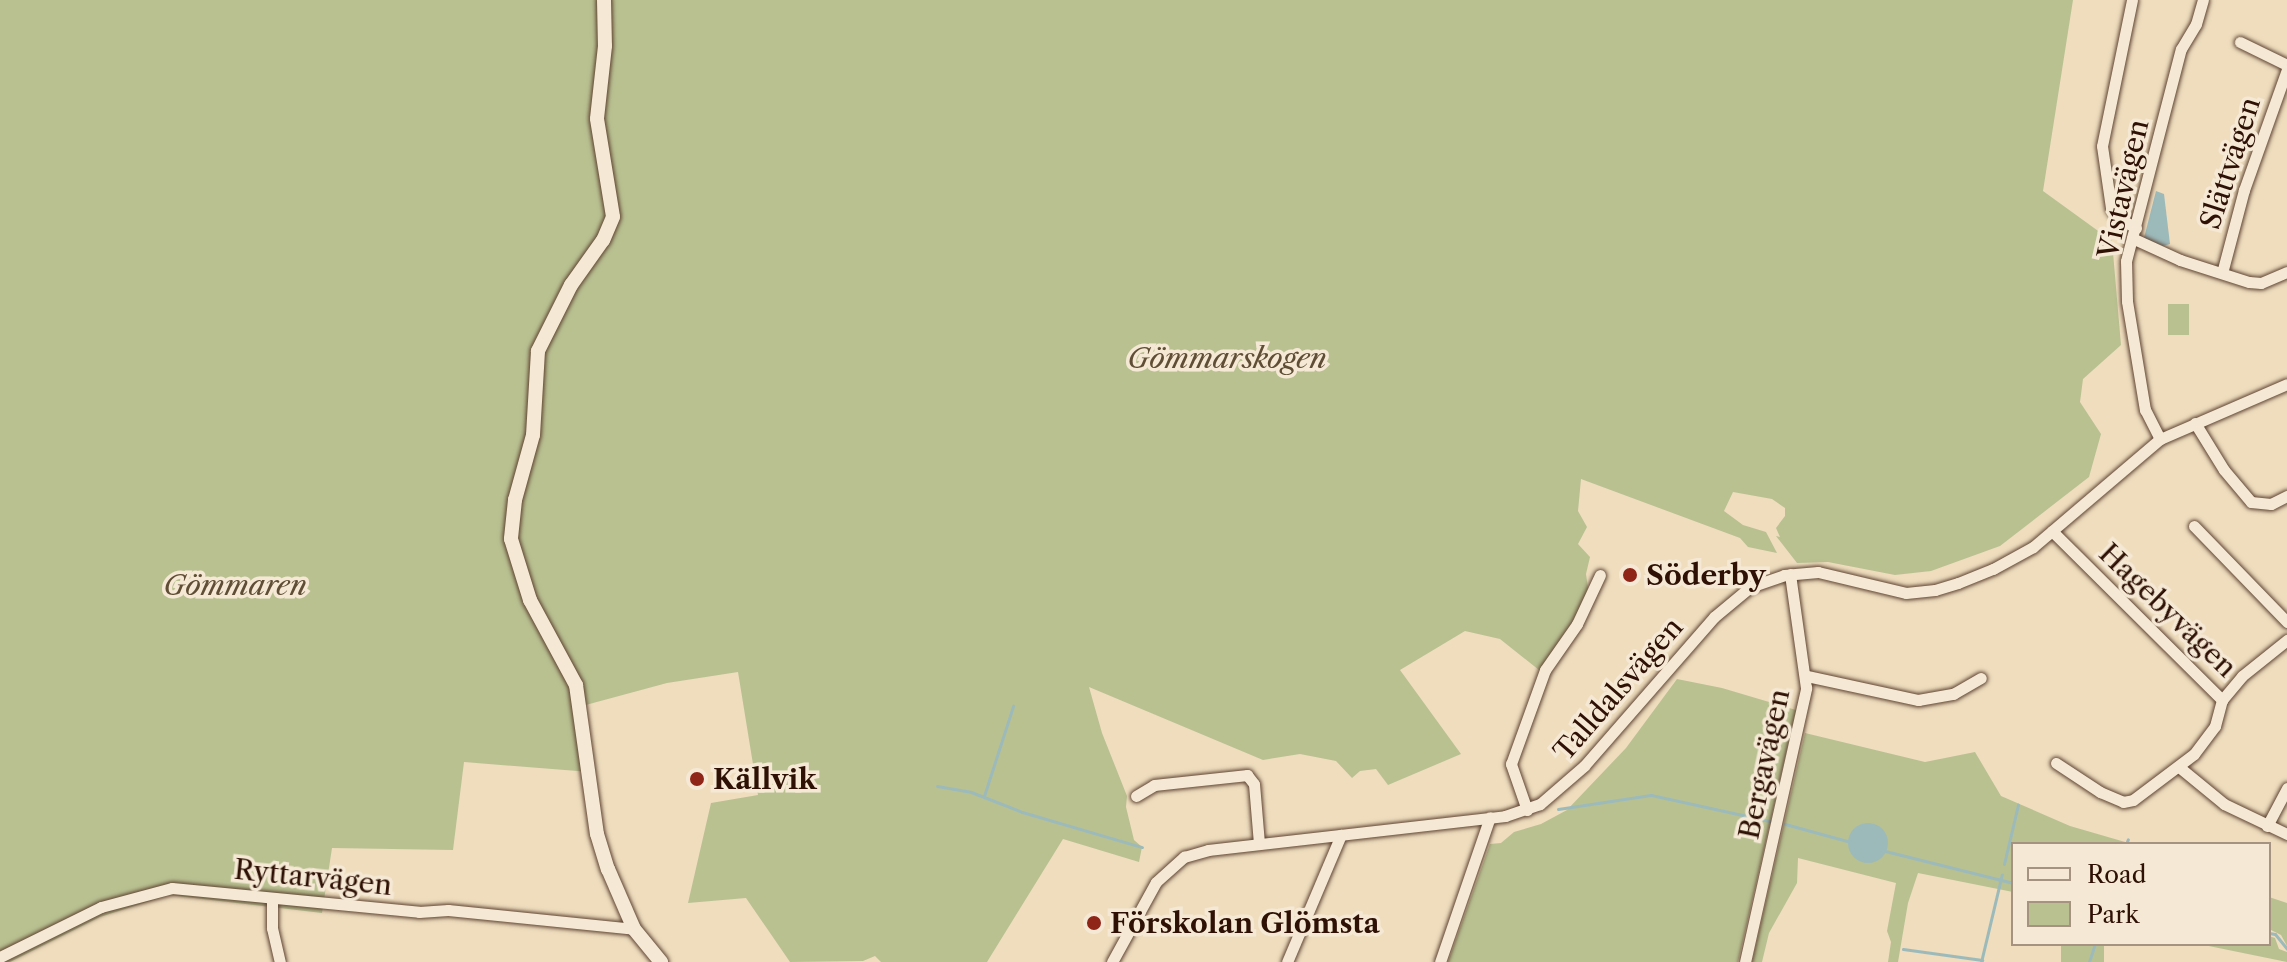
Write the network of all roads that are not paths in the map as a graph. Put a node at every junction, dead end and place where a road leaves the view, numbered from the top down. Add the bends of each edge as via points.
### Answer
1 (604, 0) edge
2 (2132, 0) edge
3 (2203, 0) edge
4 (2240, 42) dead end
5 (2287, 67) edge
6 (2134, 233) junction
7 (2287, 272) edge
8 (2222, 273) junction
9 (2287, 384) edge
10 (2195, 423) junction
11 (2160, 439) junction
12 (2287, 496) edge
13 (2194, 526) dead end
14 (2052, 531) junction
15 (1790, 574) junction
16 (1600, 575) dead end
17 (2287, 622) edge
18 (2287, 640) edge
19 (1807, 676) junction
20 (1981, 678) dead end
21 (2222, 700) junction
22 (2056, 763) dead end
23 (2179, 767) junction
24 (2287, 788) edge
25 (1136, 796) dead end
26 (1527, 810) junction
27 (1490, 817) junction
28 (2267, 826) junction
29 (2287, 834) edge
30 (1341, 835) junction
31 (1259, 844) junction
32 (272, 898) junction
33 (634, 929) junction
34 (0, 957) edge
35 (280, 962) edge
36 (661, 962) edge
37 (1112, 962) edge
38 (1287, 962) edge
39 (1440, 962) edge
40 (1745, 962) edge

1 - 33 street via 597,119 613,217 538,351 533,435 515,500 511,539 530,600 576,685 597,834
2 - 6 street via 2102,146 2111,208
3 - 6 street, Vistavägen via 2181,49
4 - 5 street
5 - 8 street, Slättvägen
6 - 8 street via 2180,260
6 - 11 street, Vistavägen via 2126,261 2127,301 2147,390 2145,410
7 - 8 street via 2261,283
9 - 10 street, Talldalsvägen
10 - 11 street, Talldalsvägen
10 - 12 street via 2251,502 2271,504
11 - 14 street, Talldalsvägen
13 - 17 street
14 - 15 street, Talldalsvägen via 1993,569 1925,592 1897,592 1827,573
14 - 21 street, Hagebyvägen
15 - 19 street, Bergavägen
15 - 26 street, Talldalsvägen via 1750,587 1729,602 1566,784
16 - 26 street via 1577,624 1545,670 1511,764
18 - 21 street, Hagebyvägen via 2242,676
19 - 20 street via 1918,700 1953,694
19 - 40 street, Bergavägen
21 - 23 street via 2210,734
22 - 23 street via 2100,792 2128,802
23 - 28 street via 2224,804
24 - 28 street
25 - 31 street via 1154,785 1247,775 1254,784
26 - 27 street, Talldalsvägen
27 - 30 street, Talldalsvägen
27 - 39 street
28 - 29 street
30 - 31 street, Talldalsvägen
30 - 38 street
31 - 37 street, Talldalsvägen via 1208,850 1175,862 1156,882
32 - 33 street, Ryttarvägen
32 - 34 street, Ryttarvägen via 162,889 101,907
32 - 35 street
33 - 36 street

